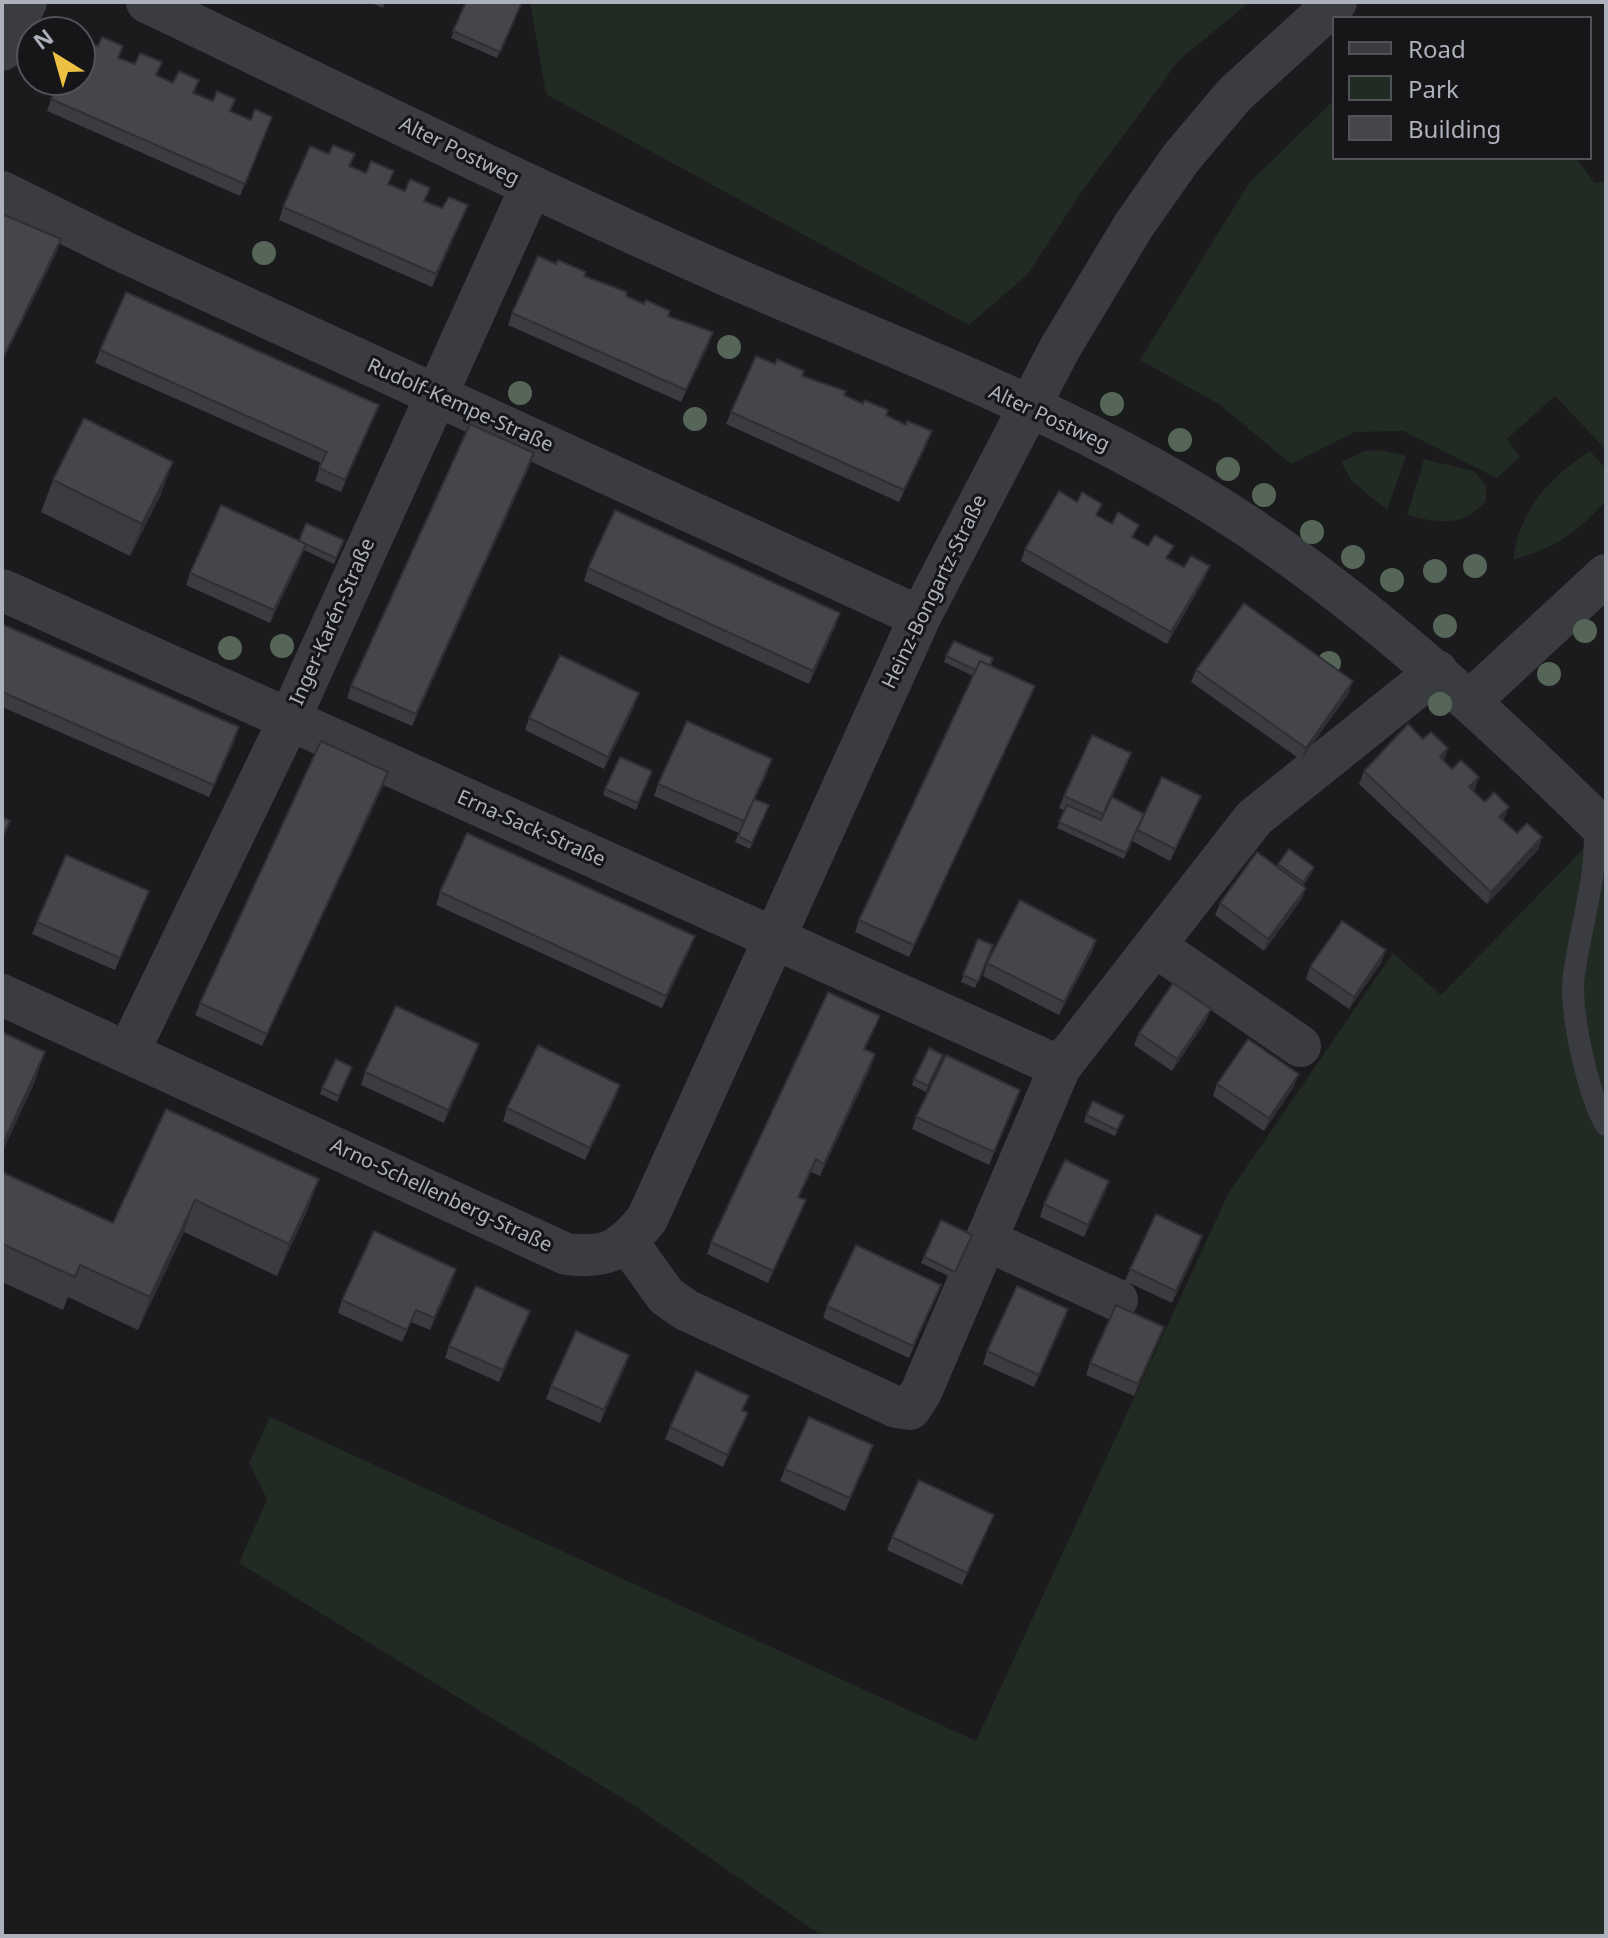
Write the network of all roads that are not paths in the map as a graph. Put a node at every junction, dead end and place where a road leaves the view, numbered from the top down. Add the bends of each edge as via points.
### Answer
1 (26, 2) edge
2 (147, 2) edge
3 (1336, 2) edge
4 (2, 50) edge
5 (531, 187) junction
6 (2, 192) edge
7 (435, 395) junction
8 (1027, 407) junction
9 (1606, 575) edge
10 (2, 590) edge
11 (920, 617) junction
12 (1437, 671) junction
13 (1471, 700) junction
14 (289, 720) junction
15 (1600, 825) edge
16 (773, 938) junction
17 (1155, 946) junction
18 (2, 995) edge
19 (1300, 1046) dead end
20 (128, 1053) junction
21 (1060, 1067) junction
22 (1606, 1125) edge
23 (986, 1240) junction
24 (628, 1243) junction
25 (1117, 1300) dead end

1 - 4 street
2 - 5 street, Alter Postweg
3 - 8 street, Heinz-Bongartz-Straße via 1234,95 1181,158 1134,225
5 - 7 street, Inger-Karén-Straße
5 - 8 street, Alter Postweg
6 - 7 street, Rudolf-Kempe-Straße
7 - 11 street, Rudolf-Kempe-Straße
7 - 14 street, Inger-Karén-Straße
8 - 11 street, Heinz-Bongartz-Straße
8 - 12 street, Alter Postweg via 1142,463 1271,542
9 - 13 street
10 - 14 street, Erna-Sack-Straße
11 - 16 street, Heinz-Bongartz-Straße
12 - 13 street, Alter Postweg
12 - 17 street via 1254,818
13 - 15 street, Alter Postweg
14 - 16 street, Erna-Sack-Straße
14 - 20 street, Inger-Karén-Straße
15 - 22 lane, Alter Postweg via 1573,979 1588,1077
16 - 21 street, Erna-Sack-Straße
16 - 24 street, Heinz-Bongartz-Straße via 647,1219
17 - 19 street
17 - 21 street
18 - 20 street, Arno-Schellenberg-Straße
20 - 24 street, Arno-Schellenberg-Straße via 566,1254 589,1256
21 - 23 street
23 - 24 street via 910,1409 882,1401 686,1310 666,1296
23 - 25 street

